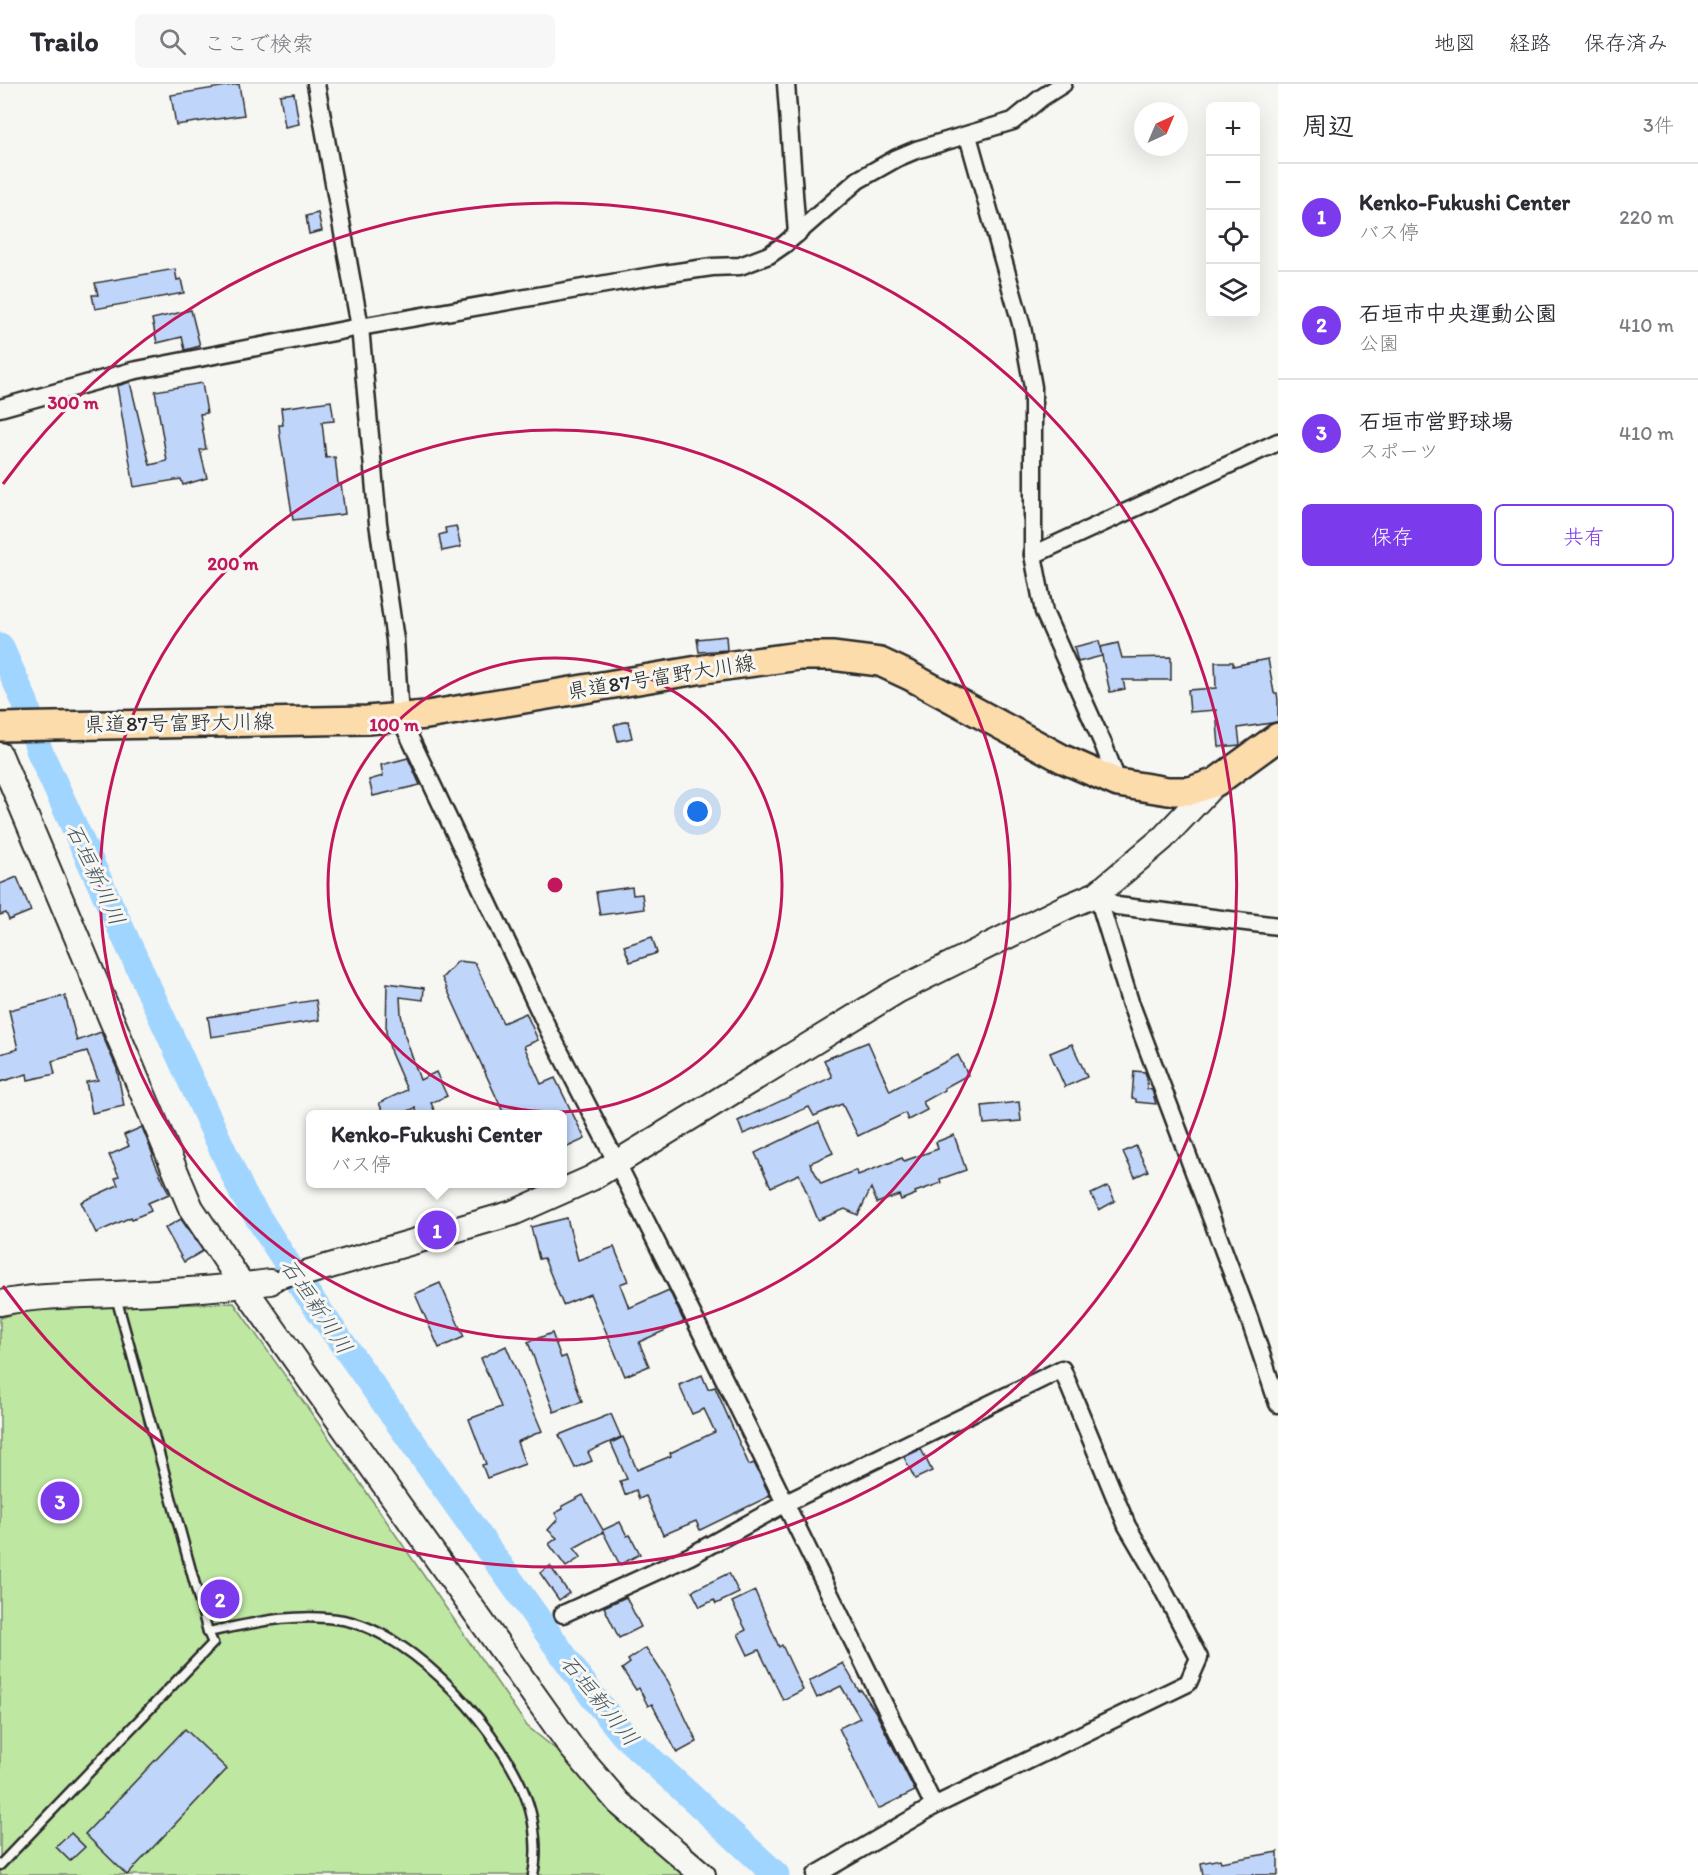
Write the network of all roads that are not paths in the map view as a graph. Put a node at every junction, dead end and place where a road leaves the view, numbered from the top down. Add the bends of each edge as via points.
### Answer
1 (316, 84) edge
2 (786, 84) edge
3 (1063, 84) edge
4 (968, 136) junction
5 (797, 234) junction
6 (360, 327) junction
7 (0, 408) edge
8 (1278, 442) edge
9 (1034, 555) junction
10 (400, 717) junction
11 (6, 727) edge
12 (1278, 737) edge
13 (0, 755) edge
14 (1216, 782) junction
15 (1118, 783) junction
16 (1098, 894) junction
17 (1278, 926) edge
18 (617, 1163) junction
19 (309, 1272) joint
20 (270, 1282) joint
21 (243, 1286) junction
22 (115, 1294) junction
23 (0, 1303) edge
24 (1278, 1404) edge
25 (784, 1504) junction
26 (563, 1614) dead end
27 (208, 1632) junction
28 (934, 1806) junction
29 (0, 1865) edge
30 (533, 1875) edge
31 (703, 1875) edge
32 (816, 1875) edge

1 - 6 street
2 - 5 street
3 - 4 street via 1013,122
4 - 5 street via 916,150 877,169 858,180
4 - 9 street via 1022,327 1033,387
5 - 6 street via 769,255 740,266 657,275
6 - 7 street via 132,371
6 - 10 street
8 - 9 street
9 - 15 street via 1044,612
10 - 11 main road, 県道87号富野大川線
10 - 15 main road, 県道87号富野大川線 via 799,656 856,658 910,676 1064,759
10 - 18 street via 549,1031
12 - 14 main road, 県道87号富野大川線
13 - 21 street via 191,1208
14 - 15 main road, 県道87号富野大川線 via 1190,791 1168,792
14 - 16 street via 1163,838
16 - 17 street via 1117,906
16 - 18 street via 897,991
16 - 24 street via 1130,1002
18 - 19 street via 513,1213
18 - 25 street
19 - 20 street
20 - 21 street
21 - 22 street
21 - 31 street via 571,1747 619,1803
22 - 23 street via 28,1297
22 - 27 lane
25 - 26 street via 690,1556
25 - 28 street
25 - 28 street via 1062,1369 1127,1526 1199,1658 1188,1683
27 - 29 lane via 213,1644
27 - 30 lane via 310,1616 346,1620 384,1635 412,1652 464,1702 514,1769 529,1804 535,1838
28 - 32 street

